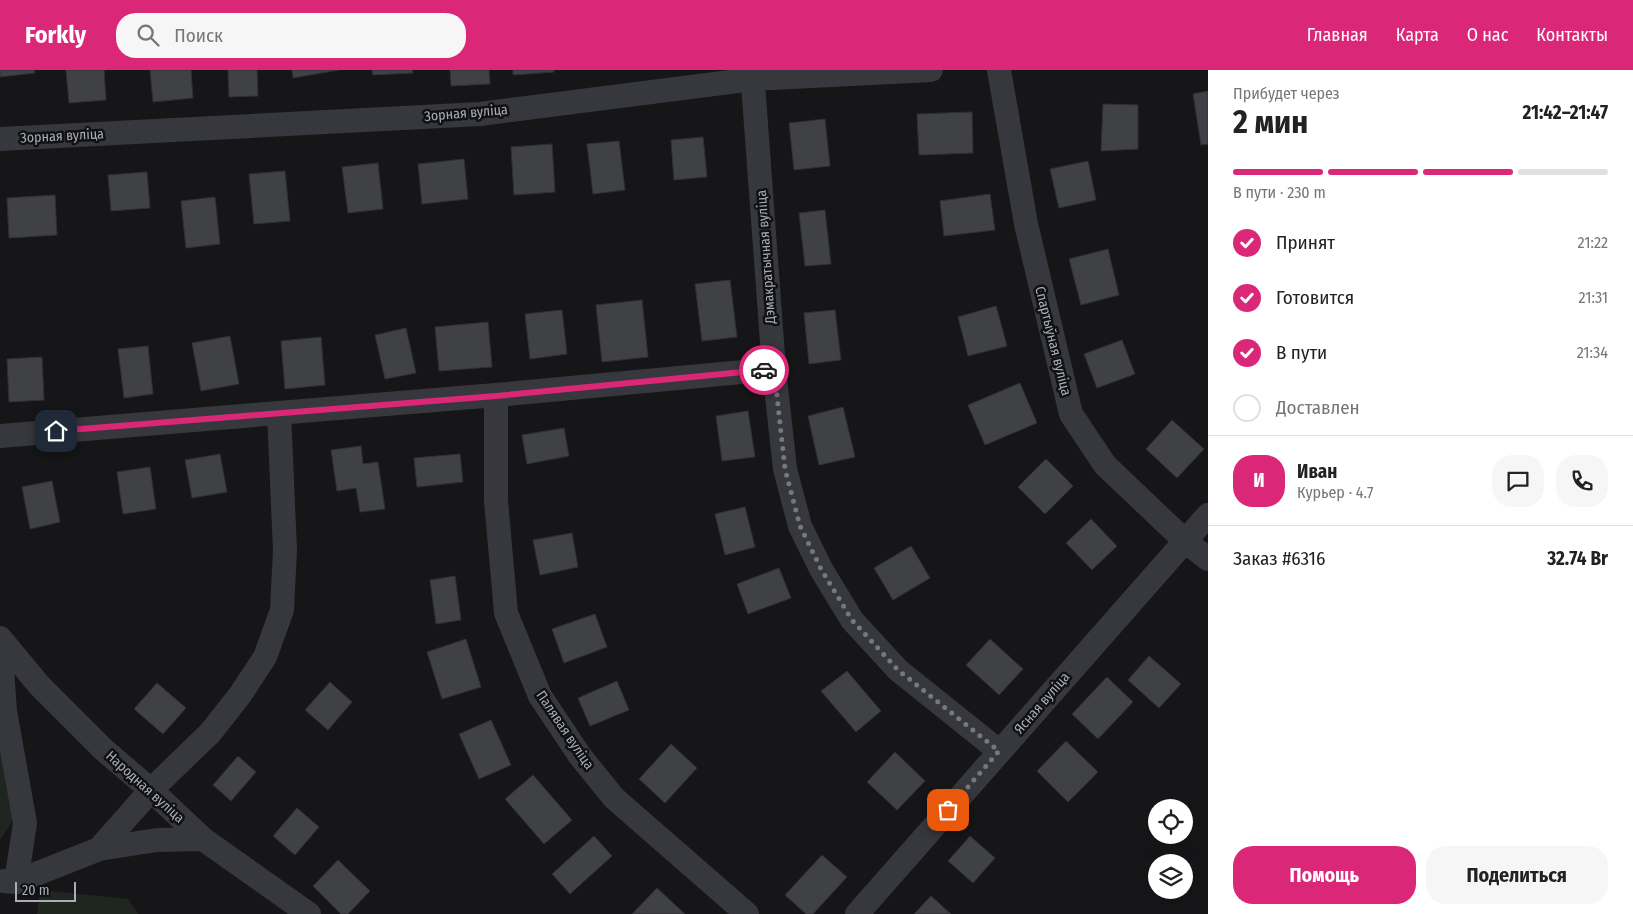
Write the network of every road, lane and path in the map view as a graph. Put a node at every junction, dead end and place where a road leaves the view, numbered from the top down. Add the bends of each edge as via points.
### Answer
1 (931, 70) edge
2 (999, 70) edge
3 (752, 75) edge
4 (0, 139) edge
5 (774, 369) junction
6 (496, 396) junction
7 (279, 413) junction
8 (0, 436) edge
9 (1208, 515) edge
10 (1185, 540) junction
11 (1208, 559) edge
12 (0, 640) edge
13 (999, 751) junction
14 (151, 790) junction
15 (203, 840) junction
16 (99, 849) junction
17 (8, 881) edge
18 (309, 914) edge
19 (747, 914) edge
20 (857, 914) edge

1 - 3 street, Зорная вуліца
2 - 10 street, Спартыўная вуліца via 1026,224 1071,414 1105,465
3 - 4 street, Зорная вуліца via 480,114
3 - 5 street, Дэмакратычная вуліца
5 - 6 street
5 - 13 street, Дэмакратычная вуліца via 785,469 800,526 821,569 852,620 898,670
6 - 7 street
6 - 19 street, Палявая вуліца via 496,500 506,613 540,696 580,756 614,798
7 - 8 street
7 - 14 street via 285,550 282,610 265,657 240,696 210,733
9 - 10 street, Ясная вуліца
10 - 11 street, Спартыўная вуліца
10 - 13 street, Ясная вуліца
12 - 14 street, Народная вуліца via 39,685 104,750
12 - 17 street via 5,711 25,823
13 - 20 street, Ясная вуліца
14 - 15 street, Народная вуліца
14 - 16 street
15 - 16 street via 157,840
15 - 18 street, Народная вуліца
16 - 17 street

